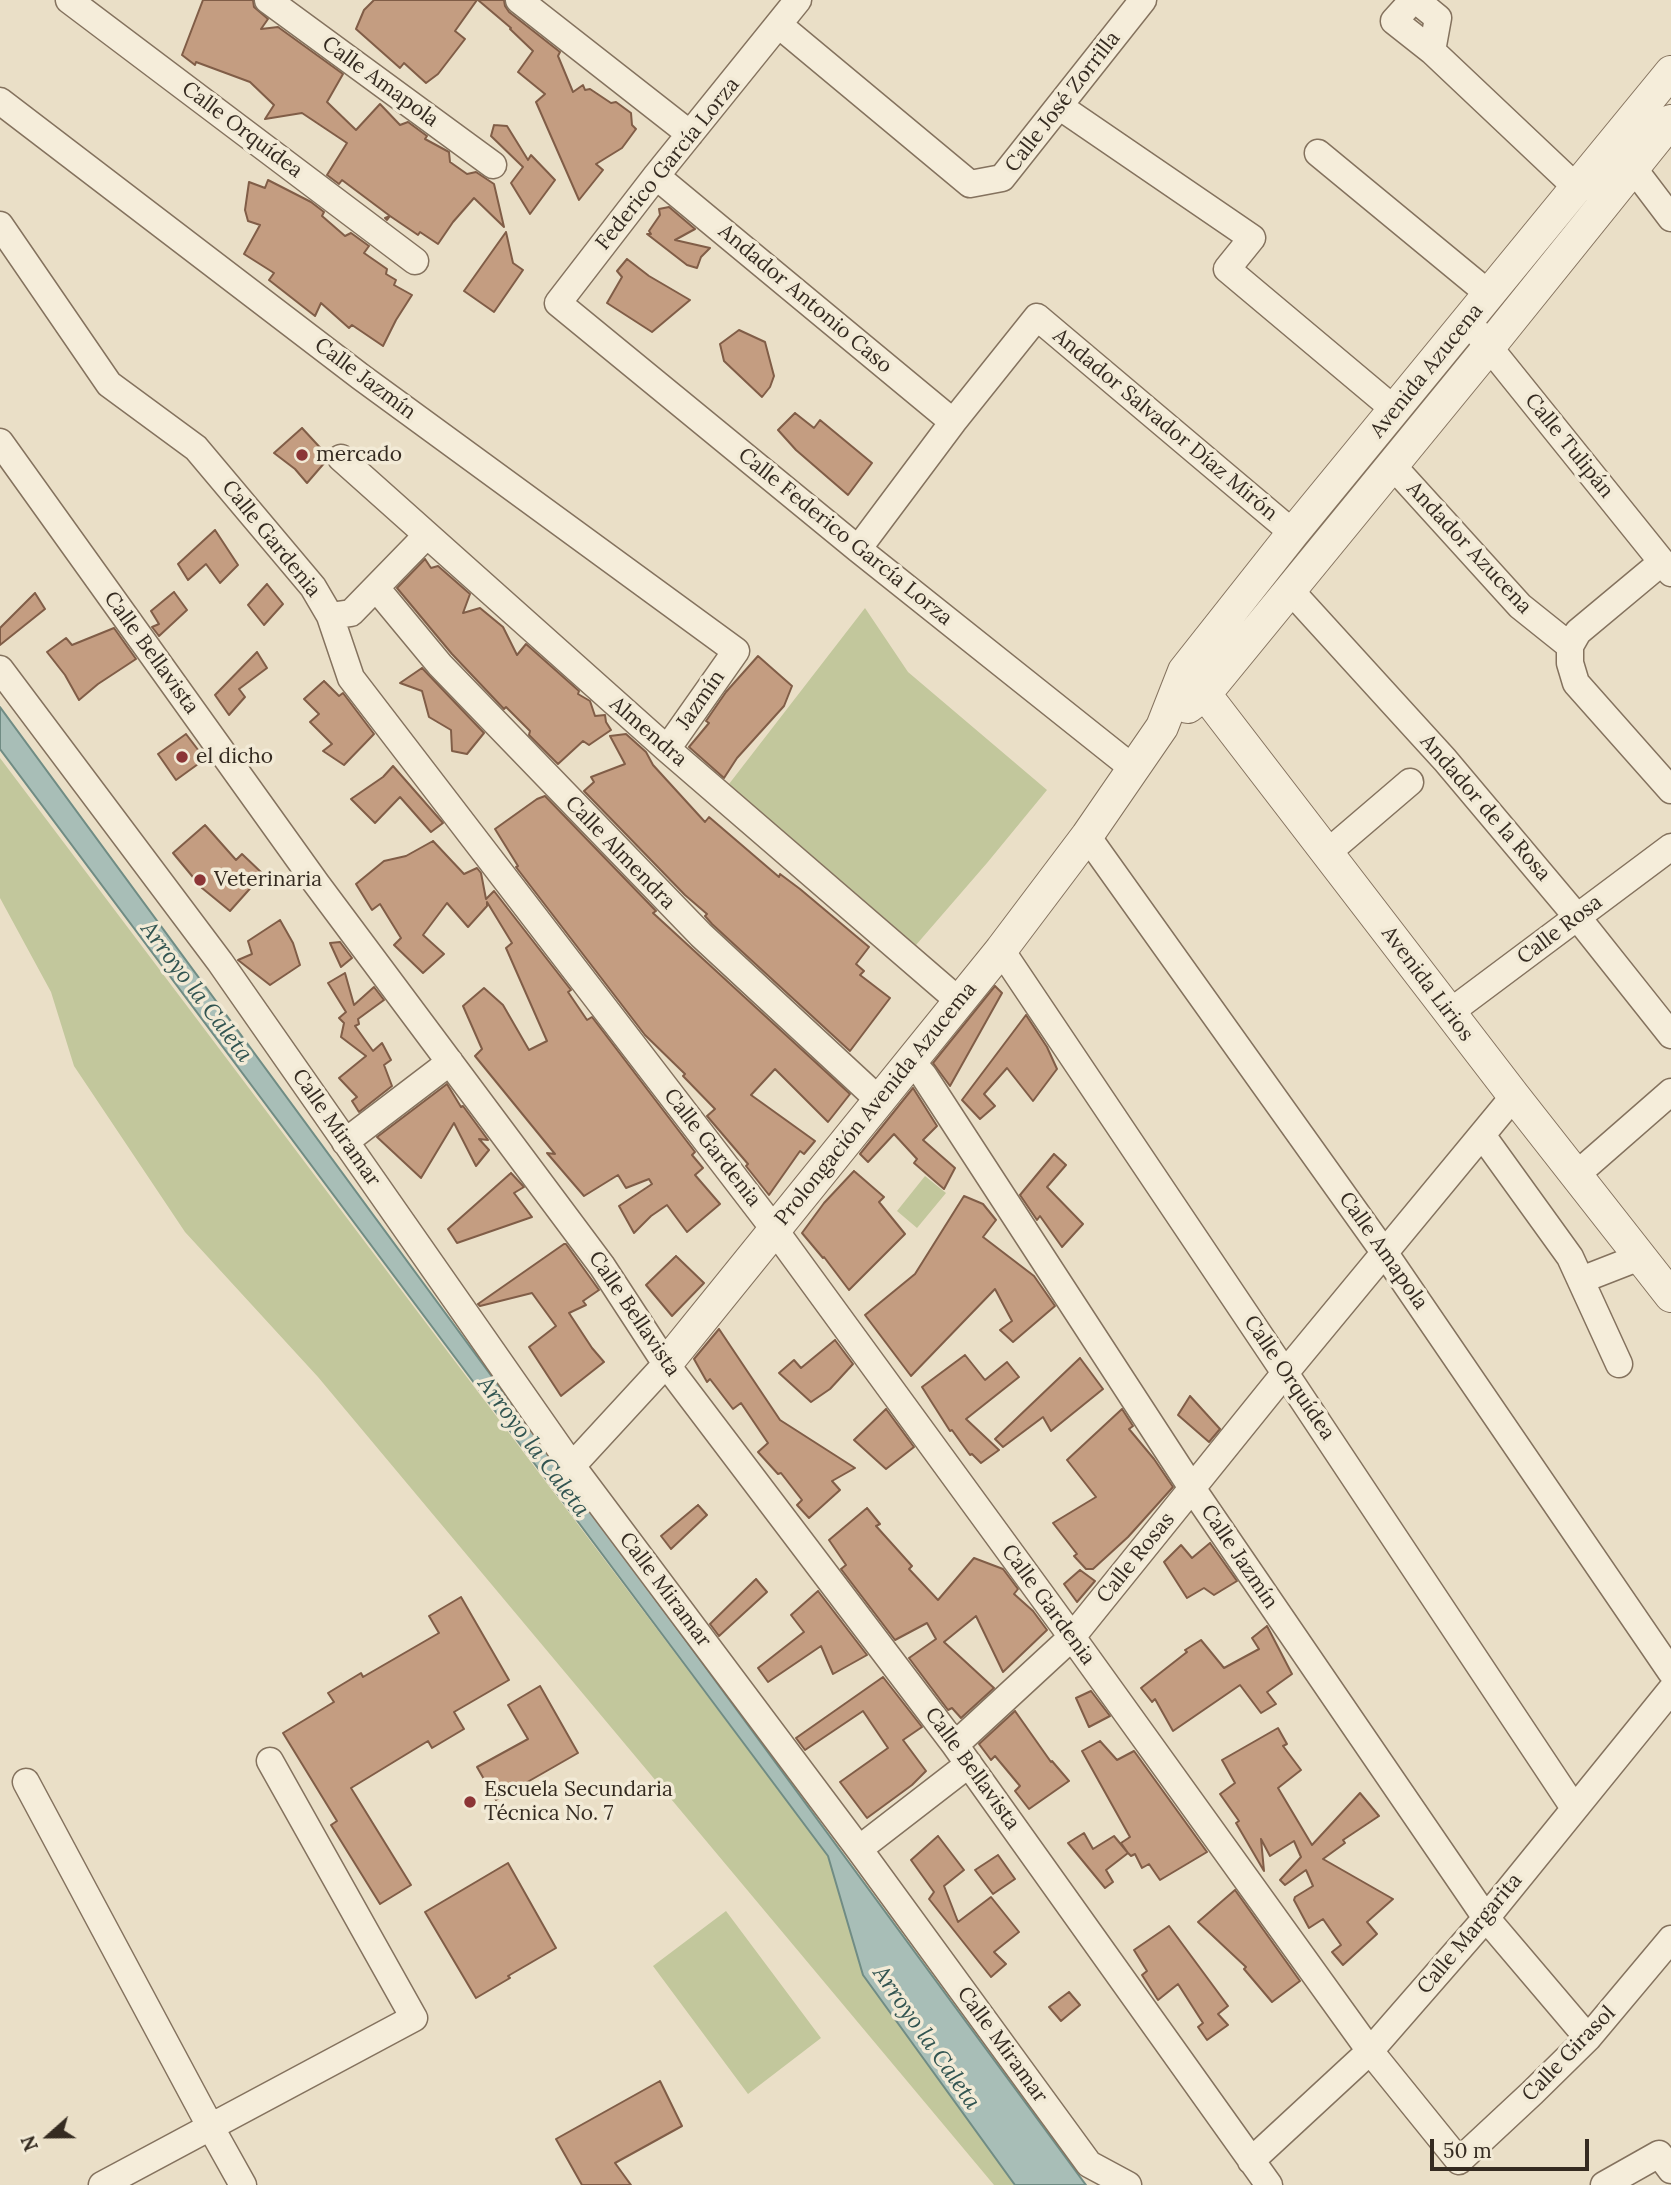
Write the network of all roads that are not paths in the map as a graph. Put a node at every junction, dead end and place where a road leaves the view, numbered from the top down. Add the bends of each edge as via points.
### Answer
1 (69, 0) edge
2 (268, 0) edge
3 (519, 0) edge
4 (798, 0) edge
5 (1143, 0) edge
6 (1415, 0) edge
7 (779, 25) junction
8 (1671, 72) edge
9 (0, 101) edge
10 (1059, 106) junction
11 (1671, 121) edge
12 (690, 134) junction
13 (1614, 143) junction
14 (1318, 153) dead end
15 (493, 165) dead end
16 (1634, 169) junction
17 (656, 176) junction
18 (1577, 188) junction
19 (1671, 218) edge
20 (0, 225) edge
21 (415, 261) dead end
22 (1489, 294) junction
23 (558, 303) joint
24 (1468, 321) junction
25 (1489, 347) junction
26 (1395, 410) junction
27 (953, 422) junction
28 (0, 442) edge
29 (341, 458) dead end
30 (1392, 466) junction
31 (1293, 533) junction
32 (427, 536) junction
33 (858, 549) junction
34 (1667, 567) edge
35 (377, 589) junction
36 (1290, 590) junction
37 (330, 616) junction
38 (1570, 646) junction
39 (736, 651) joint
40 (0, 669) edge
41 (1194, 682) junction
42 (667, 749) junction
43 (1135, 769) junction
44 (1410, 782) dead end
45 (1671, 790) edge
46 (1087, 836) junction
47 (1671, 847) edge
48 (1327, 853) junction
49 (1578, 918) junction
50 (1001, 950) junction
51 (959, 1001) junction
52 (1449, 1013) junction
53 (1671, 1035) edge
54 (911, 1061) junction
55 (450, 1062) junction
56 (1671, 1092) edge
57 (1514, 1096) junction
58 (880, 1101) junction
59 (1482, 1135) junction
60 (345, 1142) junction
61 (1576, 1175) junction
62 (774, 1229) junction
63 (1384, 1252) junction
64 (1640, 1257) junction
65 (1581, 1280) junction
66 (1671, 1296) edge
67 (666, 1364) junction
68 (1619, 1364) dead end
69 (1285, 1373) junction
70 (572, 1466) junction
71 (1192, 1488) junction
72 (1072, 1637) junction
73 (1671, 1672) edge
74 (1671, 1690) edge
75 (962, 1754) junction
76 (270, 1761) dead end
77 (26, 1782) dead end
78 (1574, 1808) junction
79 (859, 1849) junction
80 (1486, 1918) junction
81 (1671, 1939) edge
82 (1588, 2038) junction
83 (1370, 2051) junction
84 (209, 2126) junction
85 (1251, 2161) junction
86 (1459, 2161) joint
87 (1665, 2162) edge
88 (102, 2185) edge
89 (243, 2185) edge
90 (1128, 2185) edge
91 (1269, 2185) edge
92 (1604, 2185) edge

1 - 21 street, Calle Orquídea
2 - 15 street, Calle Amapola
3 - 12 street
4 - 7 street, Federico García Lorza
5 - 10 street, Calle José Zorrilla
6 - 18 street via 1394,21
7 - 10 street, Calle José Zorrilla via 970,184 1002,178
7 - 12 street, Federico García Lorza
8 - 13 street, Avenida Azucena
9 - 39 street, Calle Jazmín via 361,377
10 - 26 street via 1252,237 1227,269
11 - 16 street, Avenida Azucena
12 - 17 street, Federico García Lorza
13 - 16 street
13 - 18 street, Avenida Azucena
14 - 22 street
16 - 19 street
16 - 25 street, Avenida Azucena
17 - 23 street, Federico García Lorza
17 - 27 street, Andador Antonio Caso
18 - 22 street, Avenida Azucena
20 - 37 street, Calle Gardenia via 109,384 196,448 313,587
22 - 24 street, Avenida Azucena
23 - 33 street, Calle Federico García Lorza
24 - 25 street, Calle Tulipán
24 - 26 street, Avenida Azucena
25 - 30 street, Avenida Azucena
25 - 34 street, Calle Tulipán
26 - 31 street, Avenida Azucena
27 - 31 street, Andador Salvador Díaz Mirón via 1037,317
27 - 33 street
28 - 55 street, Calle Bellavista
29 - 32 street, Almendra
30 - 36 street, Avenida Azucena
30 - 38 street, Andador Azucena via 1520,606
31 - 41 street, Avenida Azucena
32 - 35 street
32 - 42 street, Almendra
33 - 43 street, Calle Federico García Lorza
34 - 38 street via 1578,632
35 - 37 street via 351,613
35 - 58 street, Calle Almendra via 440,665 701,935
36 - 41 street, Avenida Azucena
36 - 49 street, Andador de la Rosa via 1445,760
37 - 62 street, Calle Gardenia via 351,678
38 - 45 street via 1577,683
39 - 42 street, Jazmín
40 - 60 street, Calle Miramar via 220,962
41 - 43 street, Prolongación Avenida Azucema
41 - 48 street, Avenida Lirios
42 - 51 street, Almendra
43 - 46 street, Prolongación Avenida Azucema
44 - 48 street
46 - 50 street, Prolongación Avenida Azucema
46 - 63 street, Calle Amapola
47 - 49 street, Calle Rosa
48 - 52 street, Avenida Lirios
49 - 52 street, Calle Rosa
49 - 53 street, Andador de la Rosa
50 - 51 street, Prolongación Avenida Azucema
50 - 69 street, Calle Orquídea
51 - 54 street, Prolongación Avenida Azucema
52 - 57 street, Avenida Lirios
54 - 58 street, Prolongación Avenida Azucema
54 - 71 street, Calle Jazmín
55 - 60 street
55 - 67 street, Calle Bellavista via 602,1266
56 - 61 street
57 - 59 street, Calle Rosas
57 - 61 street, Avenida Lirios
58 - 62 street, Prolongación Avenida Azucema
59 - 63 street, Calle Rosas
59 - 65 street via 1570,1257
60 - 70 street, Calle Miramar
61 - 64 street, Avenida Lirios
62 - 67 street, Prolongación Avenida Azucema
62 - 72 street, Calle Gardenia
63 - 69 street, Calle Rosas
63 - 73 street, Calle Amapola
64 - 65 street
64 - 66 street, Avenida Lirios
65 - 68 street
67 - 70 street, Prolongación Avenida Azucema
67 - 75 street, Calle Bellavista
69 - 71 street, Calle Rosas
69 - 78 street, Calle Orquídea
70 - 79 street, Calle Miramar
71 - 72 street, Calle Rosas
71 - 80 street, Calle Jazmín
72 - 75 street, Calle Rosas
72 - 83 street, Calle Gardenia
74 - 78 street, Calle Margarita
75 - 79 street, Calle Rosas
75 - 85 street, Calle Bellavista
76 - 84 street via 414,2018
77 - 84 street
78 - 80 street, Calle Margarita
79 - 90 street, Calle Miramar via 1089,2164
80 - 82 street, Calle Jazmín
80 - 83 street, Calle Margarita
81 - 82 street, Calle Girasol
82 - 86 street, Calle Girasol
83 - 85 street, Calle Margarita
83 - 86 street, Calle Gardenia
84 - 88 street
84 - 89 street
85 - 91 street, Calle Bellavista
87 - 92 street

